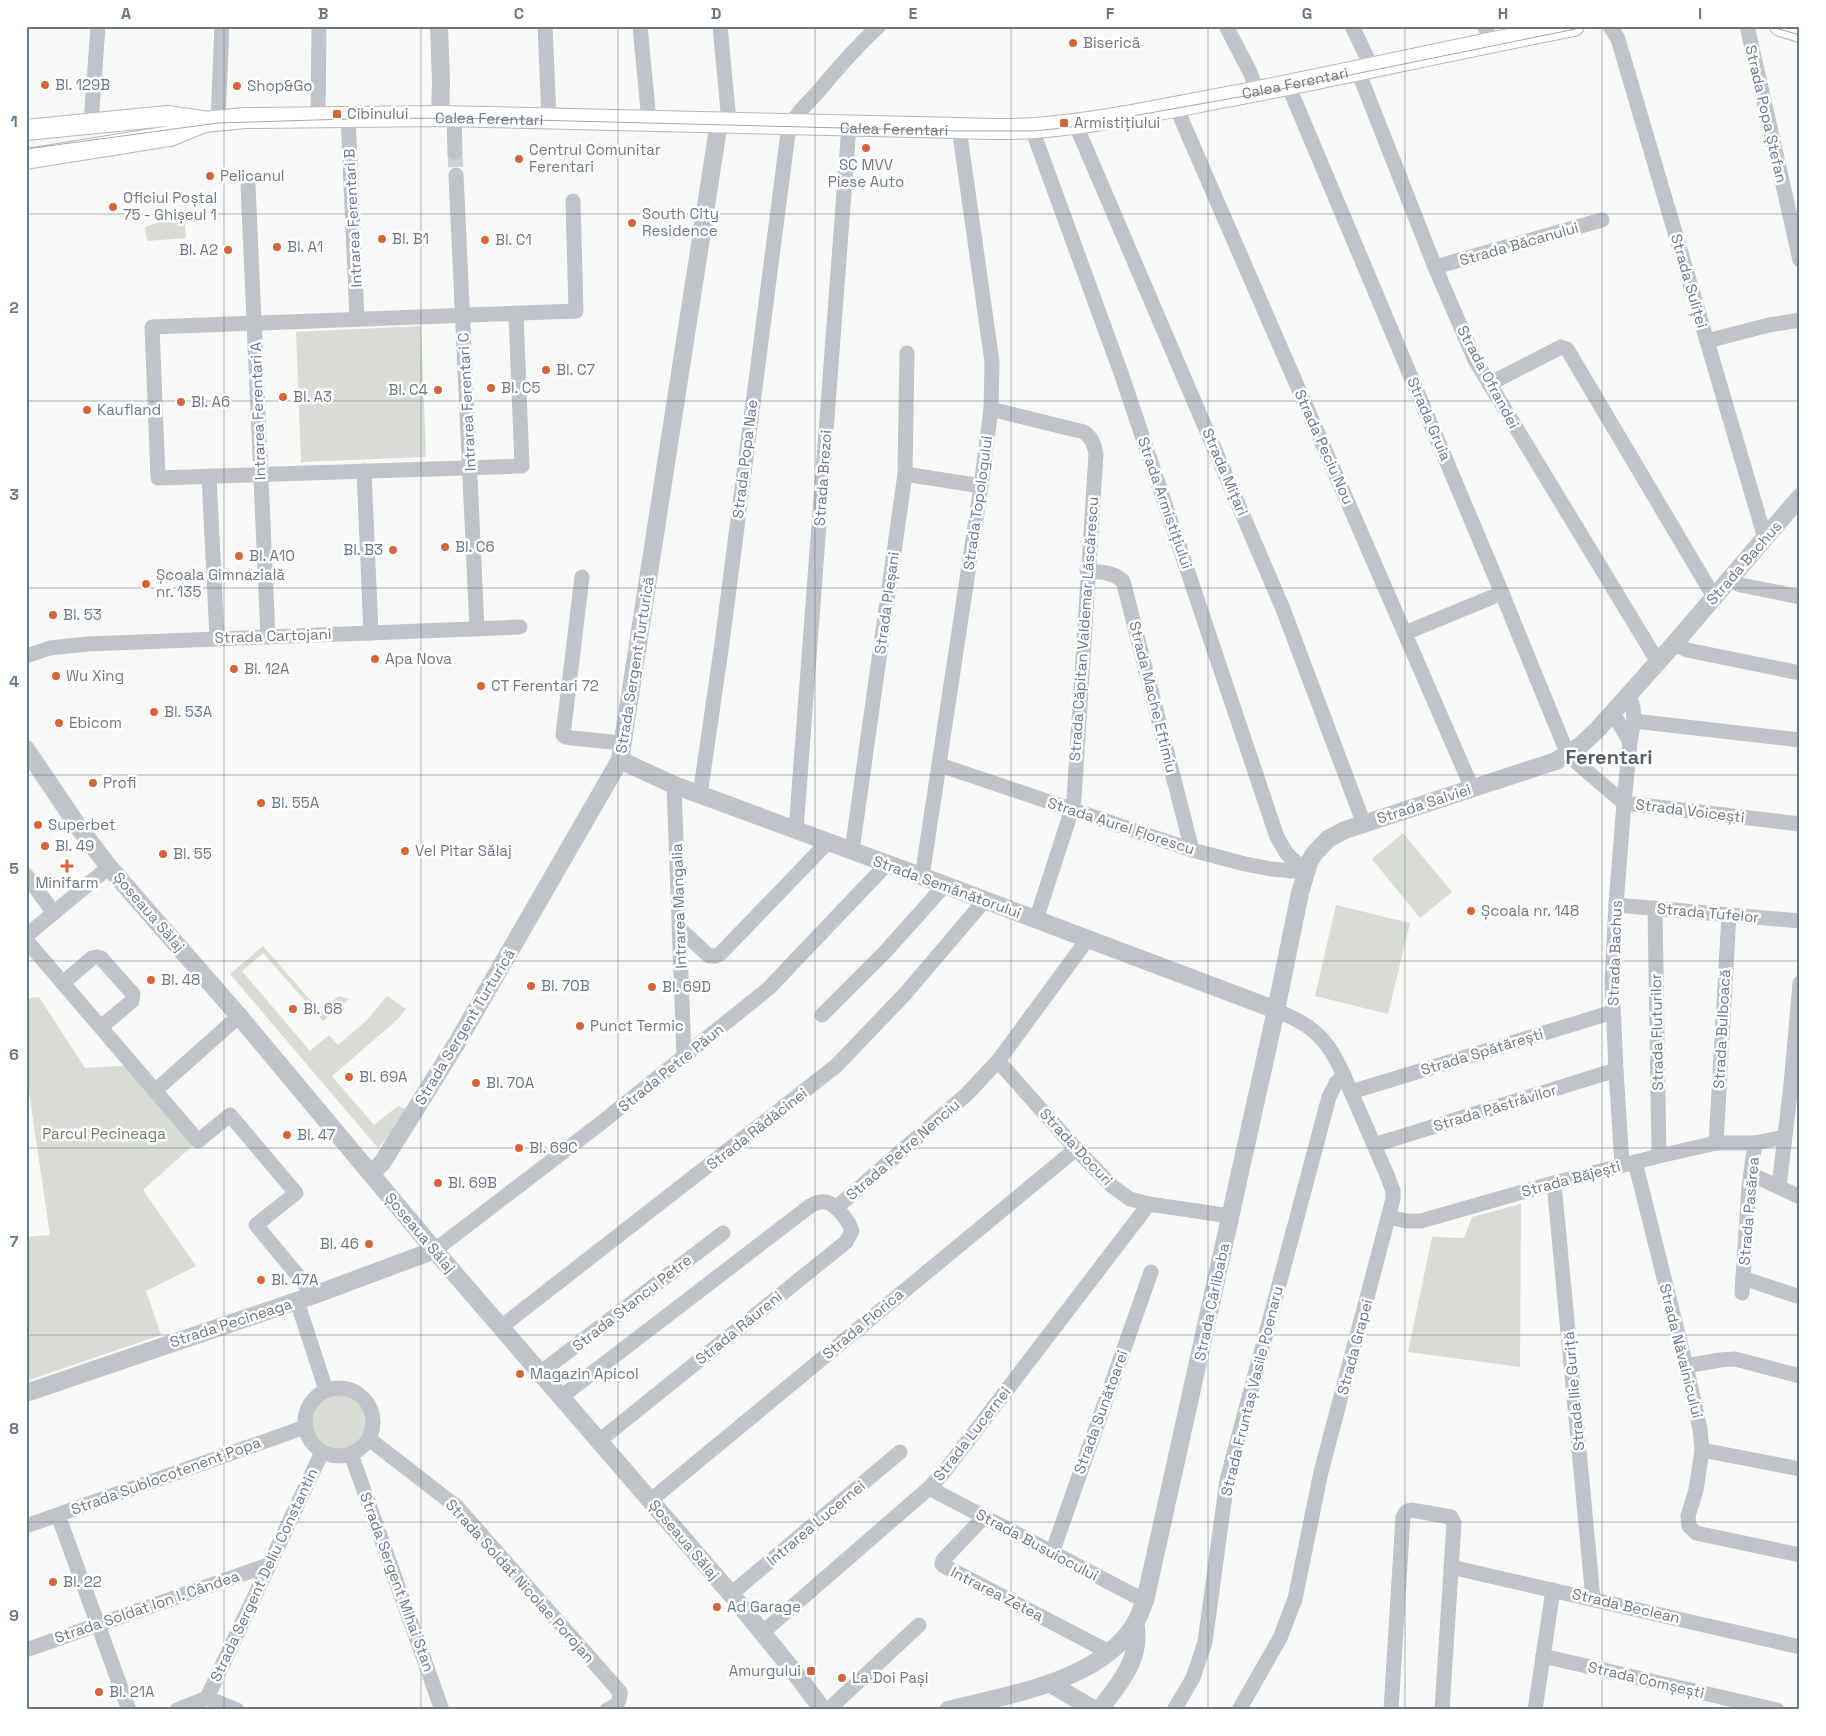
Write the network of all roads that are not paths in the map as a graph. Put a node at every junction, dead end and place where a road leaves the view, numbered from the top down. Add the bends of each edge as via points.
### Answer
1 (98, 26) edge
2 (222, 26) edge
3 (319, 26) edge
4 (439, 26) edge
5 (545, 26) edge
6 (640, 26) edge
7 (720, 26) edge
8 (880, 26) edge
9 (1226, 26) edge
10 (1352, 26) edge
11 (1574, 26) edge
12 (1610, 26) edge
13 (1747, 26) edge
14 (1780, 26) edge
15 (1800, 32) edge
16 (1488, 34) edge
17 (1365, 70) junction
18 (1288, 85) junction
19 (1257, 91) junction
20 (1176, 106) junction
21 (348, 116) junction
22 (447, 116) junction
23 (318, 117) junction
24 (550, 118) junction
25 (211, 121) junction
26 (650, 121) junction
27 (724, 122) junction
28 (91, 123) junction
29 (1076, 123) junction
30 (791, 124) junction
31 (849, 126) junction
32 (959, 128) junction
33 (1032, 128) junction
34 (26, 130) edge
35 (455, 152) tunnel mouth
36 (26, 159) edge
37 (456, 175) tunnel mouth
38 (248, 185) dead end
39 (573, 201) dead end
40 (1602, 220) dead end
41 (1800, 260) edge
42 (1435, 268) junction
43 (516, 314) junction
44 (463, 316) junction
45 (357, 319) junction
46 (1800, 320) edge
47 (254, 323) junction
48 (1707, 341) junction
49 (907, 353) dead end
50 (1489, 384) junction
51 (991, 409) junction
52 (470, 468) junction
53 (364, 471) junction
54 (261, 474) junction
55 (904, 474) junction
56 (209, 476) junction
57 (981, 486) junction
58 (1800, 498) edge
59 (1765, 538) junction
60 (1088, 571) junction
61 (582, 577) dead end
62 (1730, 580) junction
63 (1502, 593) junction
64 (1714, 597) junction
65 (1800, 597) edge
66 (520, 627) dead end
67 (477, 629) junction
68 (371, 633) junction
69 (1405, 633) junction
70 (268, 637) junction
71 (217, 638) junction
72 (1674, 644) junction
73 (26, 656) edge
74 (1658, 662) junction
75 (1800, 673) edge
76 (1629, 696) junction
77 (1613, 712) junction
78 (1634, 721) junction
79 (1800, 740) edge
80 (1630, 742) junction
81 (26, 749) edge
82 (622, 751) junction
83 (1568, 755) junction
84 (940, 765) junction
85 (674, 785) junction
86 (1472, 788) junction
87 (700, 795) junction
88 (1624, 803) junction
89 (1072, 809) junction
90 (1364, 824) junction
91 (1800, 824) edge
92 (796, 830) junction
93 (828, 842) junction
94 (1192, 850) junction
95 (852, 852) junction
96 (887, 864) junction
97 (109, 867) junction
98 (26, 875) edge
99 (922, 877) junction
100 (1304, 877) junction
101 (945, 885) junction
102 (984, 900) junction
103 (1616, 905) junction
104 (1655, 908) junction
105 (54, 913) junction
106 (1729, 915) junction
107 (1036, 920) junction
108 (1800, 921) edge
109 (680, 928) junction
110 (26, 936) edge
111 (26, 940) edge
112 (1087, 940) junction
113 (63, 983) junction
114 (1800, 983) edge
115 (1799, 1006) edge
116 (1276, 1010) junction
117 (1613, 1012) junction
118 (822, 1014) dead end
119 (239, 1016) junction
120 (101, 1027) junction
121 (684, 1057) junction
122 (998, 1061) junction
123 (1616, 1070) junction
124 (1344, 1075) junction
125 (1795, 1088) edge
126 (156, 1090) junction
127 (1351, 1092) junction
128 (1784, 1137) junction
129 (1716, 1143) junction
130 (1755, 1143) junction
131 (1374, 1145) junction
132 (1076, 1149) junction
133 (1659, 1156) junction
134 (1628, 1164) junction
135 (371, 1174) junction
136 (1751, 1174) junction
137 (1554, 1183) junction
138 (1779, 1187) junction
139 (1800, 1196) edge
140 (1149, 1204) junction
141 (837, 1208) junction
142 (1230, 1216) junction
143 (1389, 1217) junction
144 (723, 1233) dead end
145 (435, 1250) junction
146 (1151, 1272) dead end
147 (314, 1295) junction
148 (1800, 1296) edge
149 (297, 1301) junction
150 (501, 1327) junction
151 (1686, 1366) junction
152 (540, 1372) junction
153 (1800, 1376) edge
154 (326, 1390) junction
155 (26, 1393) edge
156 (562, 1397) junction
157 (305, 1427) junction
158 (369, 1440) junction
159 (599, 1441) junction
160 (1702, 1450) junction
161 (322, 1452) junction
162 (900, 1452) dead end
163 (351, 1454) junction
164 (1800, 1469) edge
165 (929, 1488) junction
166 (651, 1500) junction
167 (58, 1515) junction
168 (984, 1517) junction
169 (26, 1526) edge
170 (1052, 1552) junction
171 (1800, 1555) edge
172 (268, 1565) junction
173 (1452, 1567) junction
174 (1553, 1590) junction
175 (731, 1594) junction
176 (1593, 1599) junction
177 (1145, 1601) junction
178 (1135, 1623) junction
179 (99, 1625) junction
180 (919, 1625) dead end
181 (763, 1632) junction
182 (1800, 1647) edge
183 (26, 1650) edge
184 (1109, 1652) junction
185 (1543, 1656) junction
186 (1051, 1684) junction
187 (207, 1698) junction
188 (1240, 1708) edge
189 (181, 1709) edge
190 (129, 1710) edge
191 (236, 1710) edge
192 (442, 1710) edge
193 (607, 1710) edge
194 (823, 1710) edge
195 (828, 1710) edge
196 (948, 1710) edge
197 (1097, 1710) edge
198 (1174, 1710) edge
199 (1256, 1710) edge
200 (1391, 1710) edge
201 (1442, 1710) edge
202 (1535, 1710) edge
203 (1777, 1710) edge

1 - 28 street
2 - 25 street
3 - 23 street
4 - 22 street via 441,82
5 - 24 street
6 - 26 street
7 - 27 street, Strada Sergent Turturică
8 - 30 street via 842,64
9 - 19 street
10 - 17 street, Strada Ofrandei
11 - 16 main road, Calea Ferentari
12 - 48 street, Strada Suliței via 1618,39
13 - 41 street, Strada Popa Ștefan
14 - 15 main road
16 - 17 main road, Calea Ferentari
17 - 18 main road, Calea Ferentari
17 - 42 street, Strada Ofrandei
18 - 19 main road, Calea Ferentari
18 - 63 street, Strada Gruia
19 - 20 main road, Calea Ferentari
20 - 29 main road, Calea Ferentari
20 - 69 street, Strada Peciu Nou
21 - 22 main road, Calea Ferentari
21 - 23 main road, Calea Ferentari
21 - 45 street, Intrarea Ferentari B
22 - 24 main road, Calea Ferentari
22 - 35 street
23 - 25 main road, Calea Ferentari
24 - 26 main road, Calea Ferentari
25 - 28 main road, Calea Ferentari via 168,116
25 - 36 main road, Calea Ferentari via 170,136
26 - 27 main road, Calea Ferentari
27 - 30 main road, Calea Ferentari
27 - 82 street, Strada Sergent Turturică
28 - 34 main road, Calea Ferentari
29 - 33 main road, Calea Ferentari
29 - 90 street, Strada Mițari via 1283,609
30 - 31 main road, Calea Ferentari
30 - 87 street, Strada Popa Nae via 785,143
31 - 32 main road, Calea Ferentari
31 - 92 street, Strada Brezoi
32 - 33 main road, Calea Ferentari
32 - 51 street, Strada Topologului via 992,362
33 - 100 street, Strada Armistițiului via 1124,383 1277,837
37 - 44 street, Intrarea Ferentari C
38 - 47 street, Intrarea Ferentari A
39 - 43 street via 576,311
40 - 42 street, Strada Băcanului
42 - 50 street, Strada Ofrandei via 1475,360
43 - 44 street
43 - 52 street via 522,466
44 - 45 street
44 - 52 street, Intrarea Ferentari C
45 - 47 street
46 - 48 street
47 - 54 street, Intrarea Ferentari A
47 - 56 street via 152,327 158,478
48 - 59 street, Strada Suliței
49 - 55 street, Strada Pleșani
50 - 64 street via 1561,347 1567,349
50 - 74 street, Strada Ofrandei
51 - 57 street, Strada Topologului
51 - 60 street, Strada Căpitan Valdemar Lăscărescu via 1077,429 1094,443 1096,454
52 - 53 street
52 - 67 street, Intrarea Ferentari C
53 - 54 street
53 - 68 street
54 - 56 street
54 - 70 street, Intrarea Ferentari A
55 - 57 street
55 - 95 street, Strada Pleșani
56 - 71 street
57 - 84 street, Strada Topologului
58 - 59 street, Strada Bachus
59 - 62 street, Strada Bachus
60 - 89 street, Strada Căpitan Valdemar Lăscărescu
60 - 94 street, Strada Mache Eftimiu via 1110,573 1123,581
61 - 82 street via 563,735
62 - 64 street, Strada Bachus
62 - 65 street
63 - 69 street
63 - 83 street, Strada Gruia
64 - 72 street, Strada Bachus
66 - 67 street, Strada Cartojani
67 - 68 street, Strada Cartojani
68 - 70 street, Strada Cartojani
69 - 86 street, Strada Peciu Nou
70 - 71 street, Strada Cartojani
71 - 73 street, Strada Cartojani via 88,644 50,648
72 - 74 street, Strada Bachus
72 - 75 street via 1687,650
74 - 76 street, Strada Bachus
76 - 77 street, Strada Bachus
76 - 78 street, Strada Bachus
77 - 80 street
77 - 83 street, Strada Bachus via 1589,739
78 - 79 street
78 - 80 street, Strada Bachus
80 - 88 street, Strada Bachus
81 - 97 street, Șoseaua Sălaj
82 - 85 street, Strada Semănătorului
82 - 135 street, Strada Sergent Turturică via 458,1041 382,1163
83 - 86 street, Strada Salviei
83 - 88 street, Strada Voicești
84 - 89 street, Strada Aurel Florescu
84 - 99 street, Strada Topologului
85 - 87 street, Strada Semănătorului
85 - 109 street, Intrarea Mangalia
86 - 90 street, Strada Salviei
87 - 92 street, Strada Semănătorului
88 - 91 street, Strada Voicești
88 - 103 street, Strada Bachus
89 - 94 street, Strada Aurel Florescu
89 - 107 street, Strada Căpitan Valdemar Lăscărescu
90 - 100 street, Strada Salviei via 1328,839 1314,854
92 - 93 street, Strada Semănătorului
93 - 95 street, Strada Semănătorului
93 - 109 street via 720,954 709,956
94 - 100 street, Strada Aurel Florescu
95 - 96 street, Strada Semănătorului
96 - 99 street, Strada Semănătorului
96 - 121 street, Strada Petre Păun via 769,988
97 - 105 street
97 - 119 street, Șoseaua Sălaj
98 - 105 street
99 - 101 street, Strada Semănătorului
100 - 116 street, Strada Cârlibaba
101 - 102 street, Strada Semănătorului
101 - 118 street via 886,951
102 - 107 street, Strada Semănătorului
102 - 150 street, Strada Rădăcinei via 905,994 836,1066
103 - 104 street, Strada Tufelor
103 - 117 street, Strada Bachus
104 - 106 street, Strada Tufelor
104 - 133 street, Strada Fluturilor
105 - 110 street
106 - 108 street, Strada Tufelor
106 - 129 street, Strada Bulboacă
107 - 112 street, Strada Semănătorului
109 - 121 street, Intrarea Mangalia
111 - 113 street
112 - 116 street, Strada Semănătorului
112 - 122 street, Strada Petre Nenciu
113 - 120 street
113 - 120 street via 96,957 101,958 133,994 132,1001
114 - 115 street
115 - 125 street
116 - 124 street, Strada Grapei via 1303,1023 1318,1035
116 - 142 street, Strada Cârlibaba
117 - 123 street, Strada Bachus
117 - 127 street, Strada Spătărești
119 - 126 street
119 - 135 street, Șoseaua Sălaj
120 - 126 street
121 - 145 street, Strada Petre Păun
122 - 132 street, Strada Docuri
122 - 141 street, Strada Petre Nenciu via 967,1094
123 - 131 street, Strada Păstrăvilor
123 - 134 street, Strada Bachus
124 - 127 street, Strada Grapei
124 - 198 street, Strada Fruntaș Vasile Poenaru via 1329,1097 1226,1480 1203,1651 1193,1678
125 - 128 street
126 - 147 street via 198,1141 230,1114 296,1193 256,1225
127 - 131 street, Strada Grapei
128 - 130 street
128 - 138 street
129 - 130 street, Strada Băjești
129 - 133 street, Strada Băjești
130 - 136 street, Strada Pasărea
131 - 143 street, Strada Grapei via 1392,1191
132 - 140 street, Strada Docuri via 1121,1194
132 - 166 street, Strada Florica
133 - 134 street, Strada Băjești
134 - 137 street, Strada Băjești
134 - 151 street, Strada Năvalnicului
135 - 145 street, Șoseaua Sălaj
136 - 138 street
136 - 148 street, Strada Pasărea via 1743,1286
137 - 143 street, Strada Băjești via 1420,1221 1406,1222
137 - 176 street, Strada Ilie Guriță
138 - 139 street
140 - 142 street, Strada Docuri
140 - 165 street, Strada Lucernei
141 - 156 street, Strada Petre Nenciu via 825,1201 810,1206
141 - 159 street, Strada Râureni via 851,1225 852,1231 846,1242
142 - 177 street, Strada Cârlibaba
143 - 188 street, Strada Grapei via 1321,1472 1295,1599 1280,1638
144 - 152 street, Strada Stancu Petre
145 - 147 street, Strada Pecineaga
145 - 150 street, Șoseaua Sălaj
146 - 170 street, Strada Sunătoarei
147 - 149 street, Strada Pecineaga
149 - 154 street
149 - 155 street, Strada Pecineaga
150 - 152 street, Șoseaua Sălaj
151 - 153 street via 1734,1359
151 - 160 street, Strada Năvalnicului
152 - 156 street, Șoseaua Sălaj
154 - 157 street via 310,1405
154 - 158 street via 347,1389 365,1400 373,1419
156 - 159 street, Șoseaua Sălaj
157 - 161 street via 308,1437
157 - 167 street, Strada Sublocotenent Popa
158 - 163 street
158 - 193 street, Strada Soldat Nicolae Porojan via 457,1507 620,1692 618,1704
159 - 166 street, Șoseaua Sălaj
160 - 164 street
160 - 171 street, Strada Năvalnicului via 1688,1522 1691,1529 1700,1534
161 - 163 street via 331,1456
161 - 172 street, Strada Sergent Deliu Constantin
162 - 175 street, Intrarea Lucernei
163 - 192 street, Strada Sergent Mihai Stan
165 - 168 street, Strada Busuiocului
165 - 181 street, Strada Lucernei
166 - 175 street, Șoseaua Sălaj
167 - 169 street, Strada Sublocotenent Popa
167 - 179 street
168 - 170 street, Strada Busuiocului
168 - 184 street, Intrarea Zetea via 942,1564
170 - 177 street, Strada Busuiocului
172 - 179 street, Strada Soldat Ion I. Cândea
172 - 187 street, Strada Sergent Deliu Constantin
173 - 174 street, Strada Beclean
173 - 200 street via 1454,1523 1451,1517 1411,1510 1406,1512 1398,1575
173 - 201 street
174 - 176 street, Strada Beclean
174 - 185 street
175 - 181 street, Șoseaua Sălaj
176 - 182 street, Strada Beclean
177 - 178 street, Strada Cârlibaba
178 - 184 street
178 - 197 street, Strada Cârlibaba via 1137,1642 1134,1656 1119,1684
179 - 183 street, Strada Soldat Ion I. Cândea
179 - 190 street
180 - 195 street
181 - 194 street, Șoseaua Sălaj
184 - 186 street
185 - 202 street
185 - 203 street, Strada Comșești
186 - 196 street
186 - 197 street
187 - 189 street
187 - 191 street
188 - 199 street

